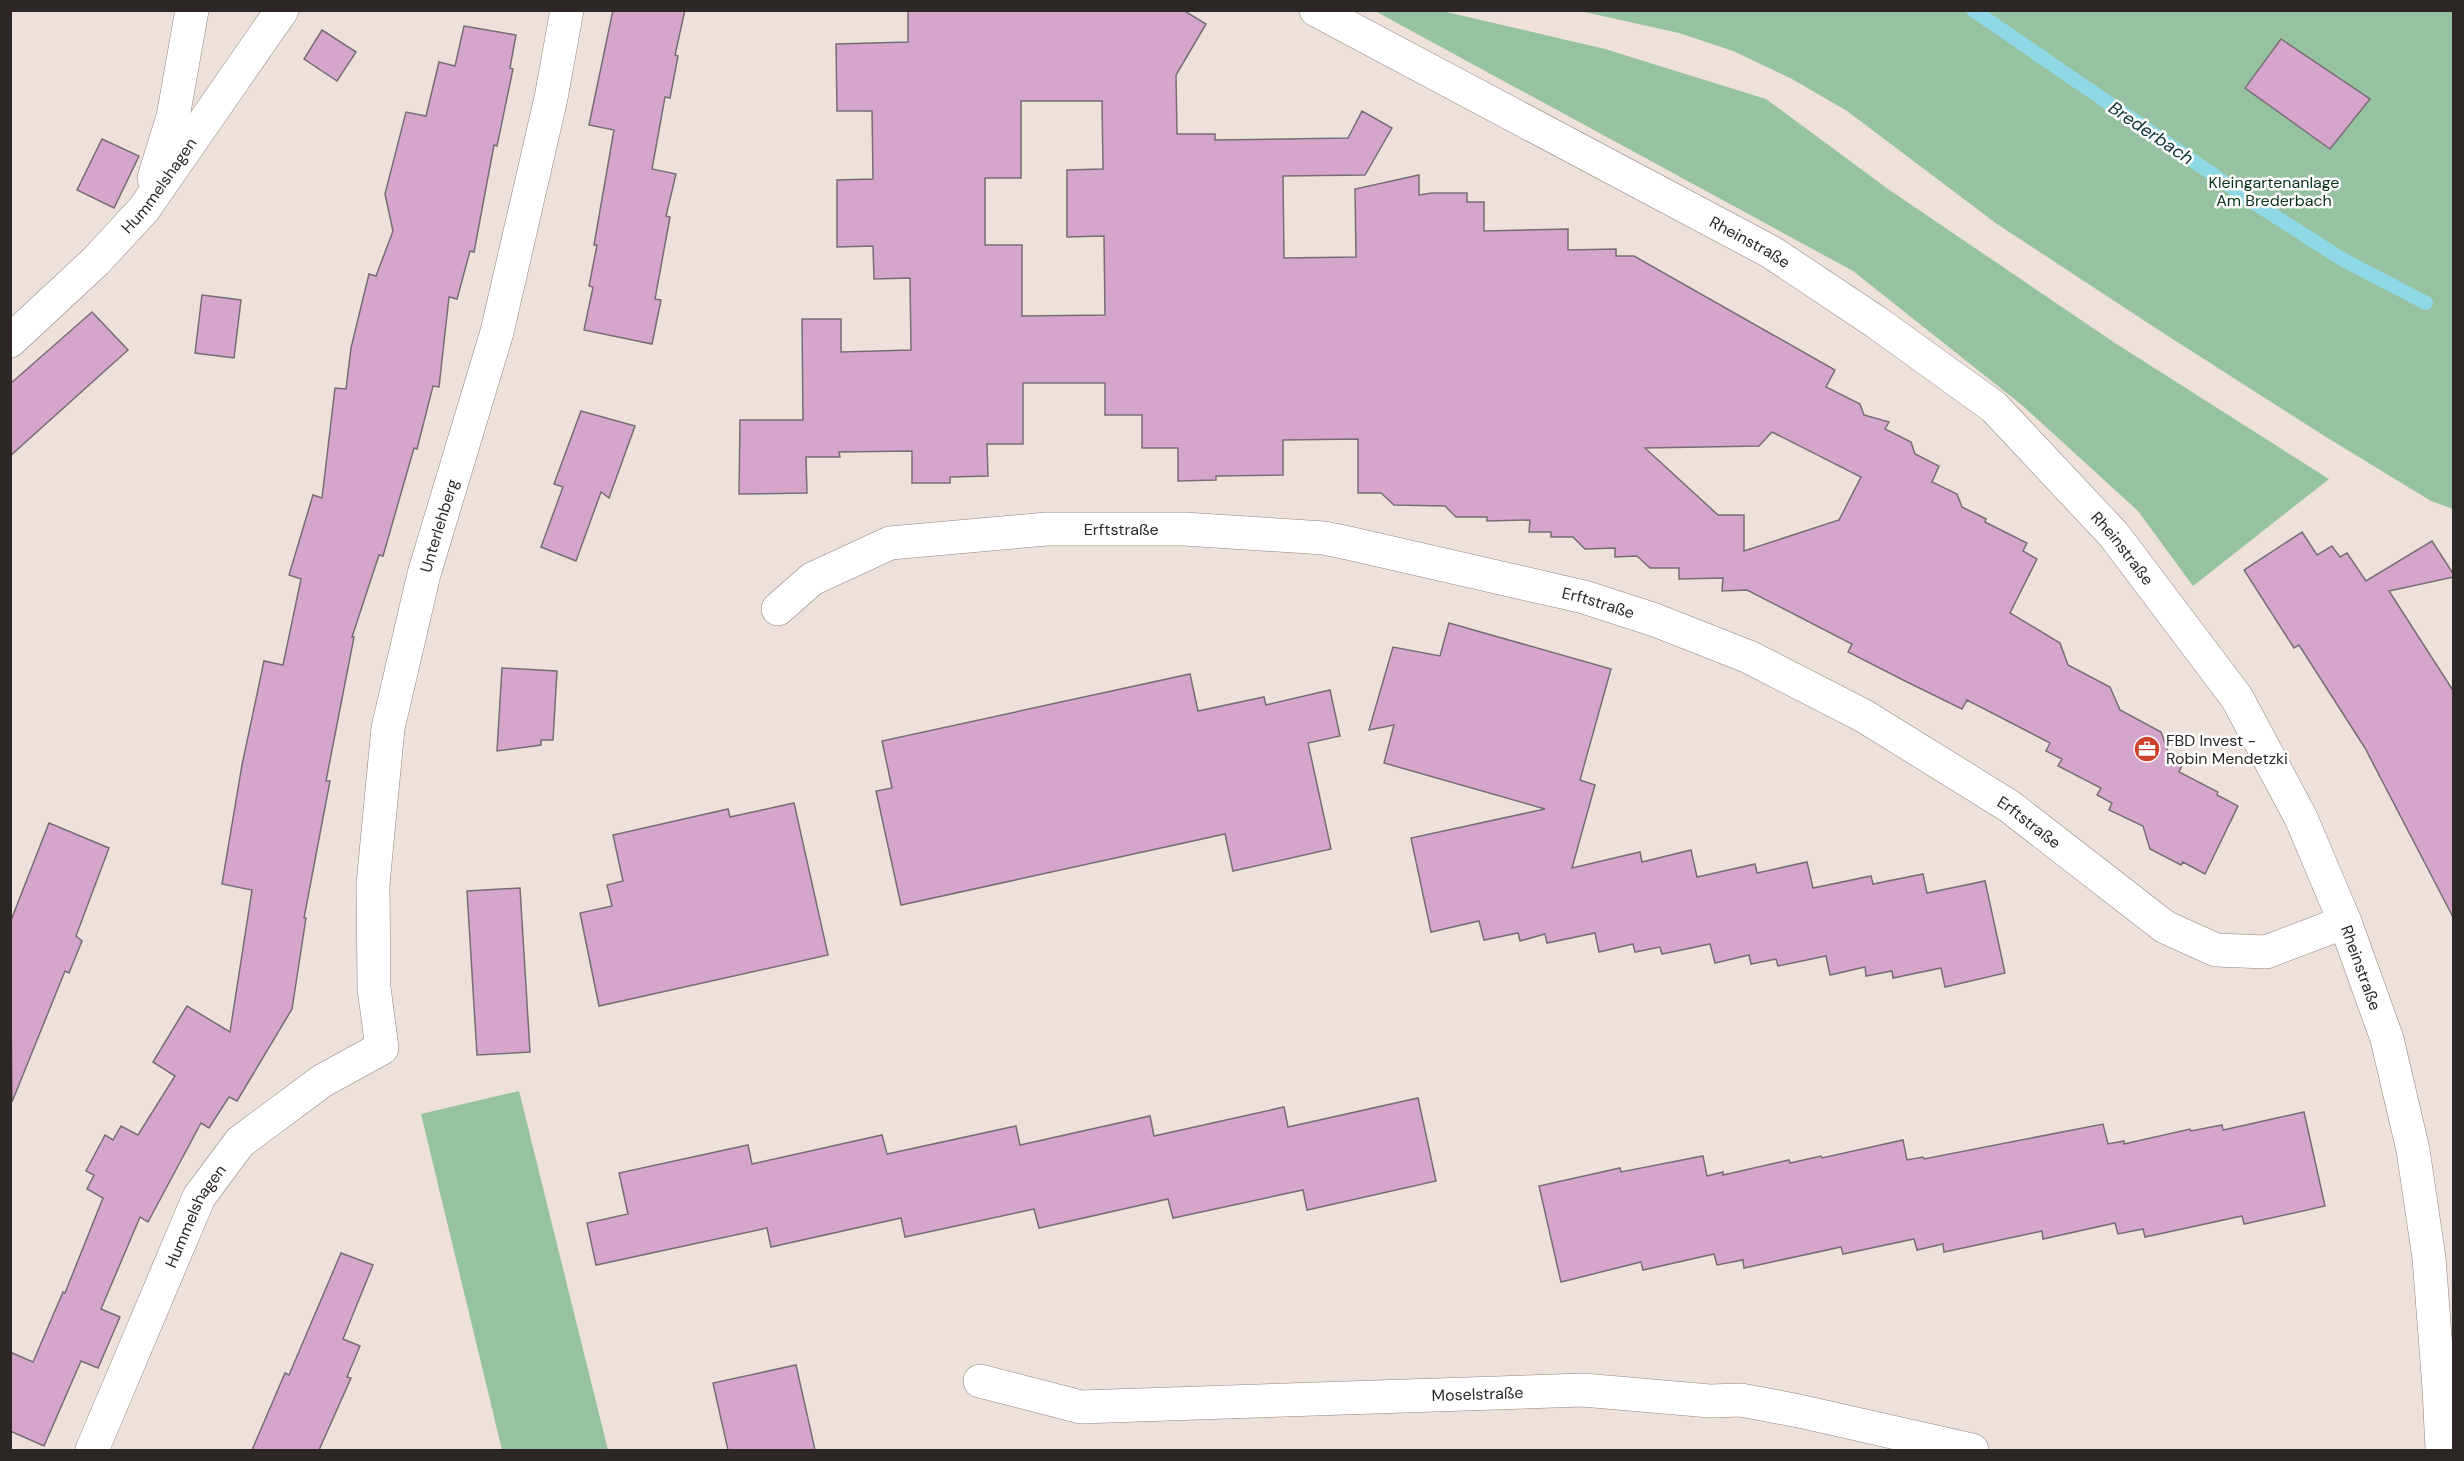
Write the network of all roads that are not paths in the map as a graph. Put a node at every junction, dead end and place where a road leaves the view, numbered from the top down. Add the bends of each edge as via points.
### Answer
1 (192, 10) edge
2 (282, 10) edge
3 (567, 10) edge
4 (1316, 10) edge
5 (144, 209) junction
6 (10, 341) edge
7 (778, 609) dead end
8 (2345, 922) junction
9 (382, 1048) joint
10 (980, 1381) dead end
11 (92, 1450) edge
12 (1972, 1450) edge
13 (2442, 1450) edge

1 - 5 street via 173,117
2 - 5 street, Hummelshagen
3 - 9 street, Unterlehberg via 551,98 497,332 424,574 388,728 373,884 374,988
4 - 8 street, Rheinstraße via 1772,252 1994,407 2114,535 2237,698 2301,818
5 - 6 street, Hummelshagen via 96,261
7 - 8 street, Erftstraße via 812,579 890,543 1047,529 1161,529 1340,541 1584,597 1749,657 1863,716 2009,806 2165,927 2216,950 2266,952
8 - 13 street, Rheinstraße via 2387,1040 2413,1150 2429,1257
9 - 11 street, Hummelshagen via 322,1081 240,1142 199,1197
10 - 12 street, Moselstraße via 1081,1407 1583,1390 1741,1400

